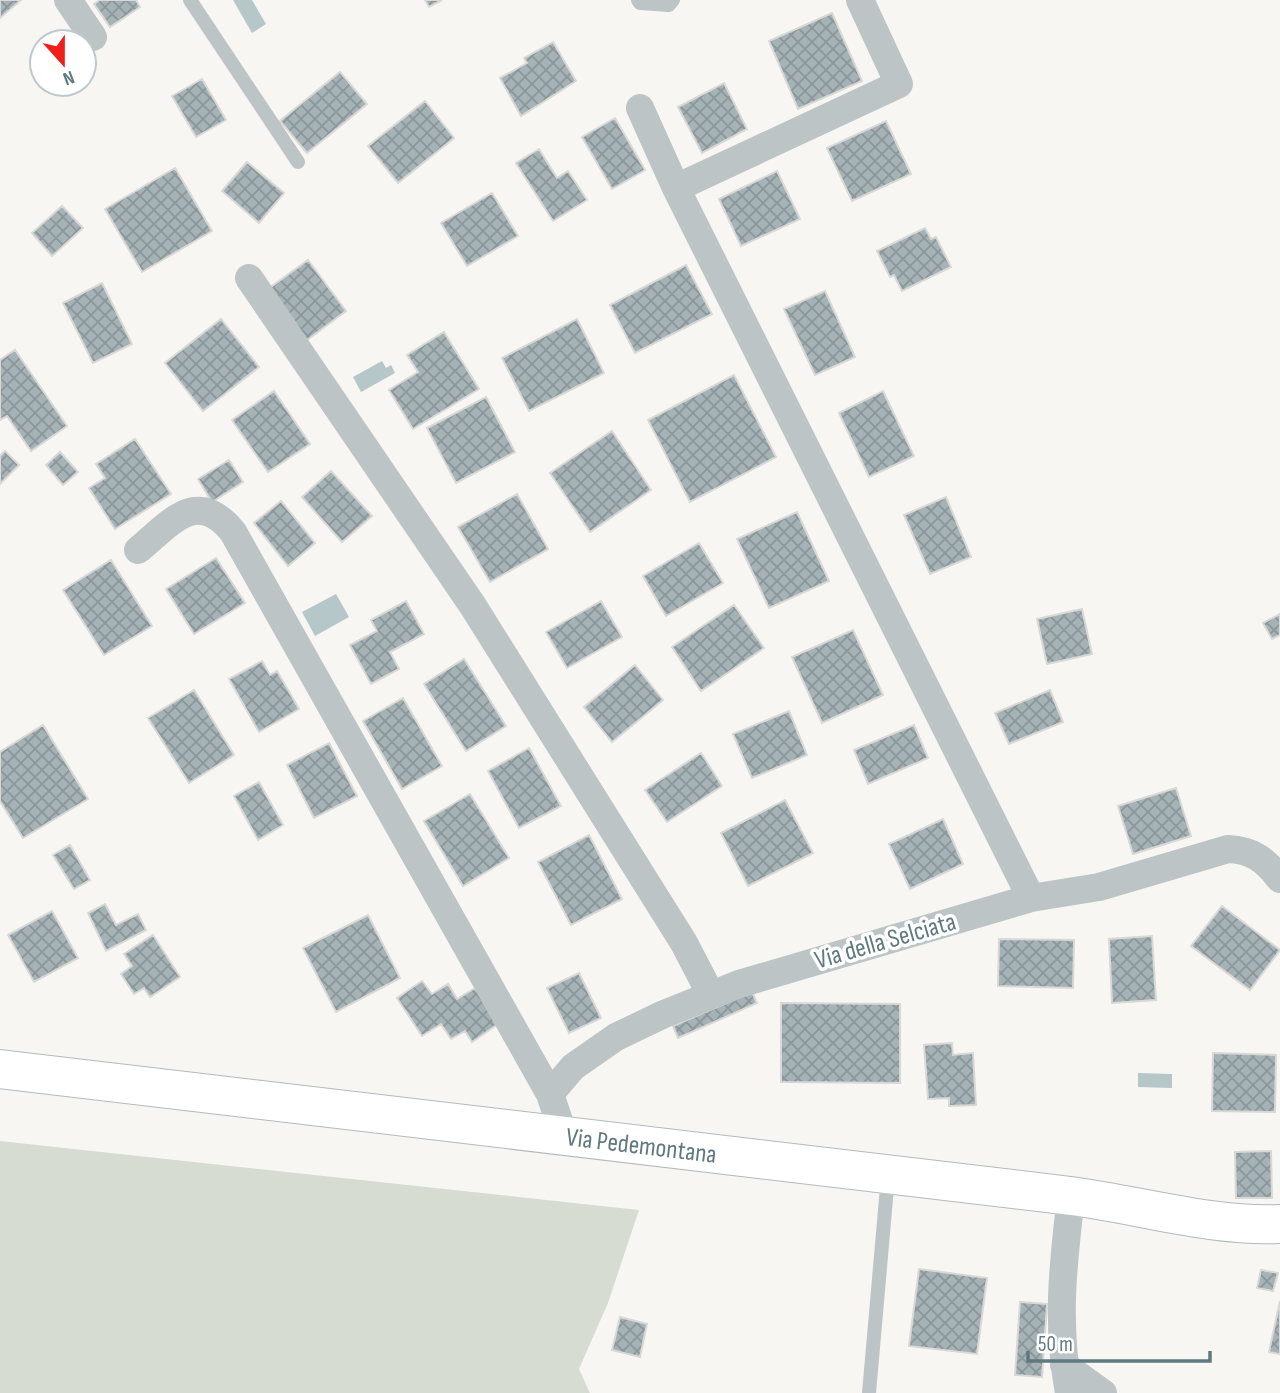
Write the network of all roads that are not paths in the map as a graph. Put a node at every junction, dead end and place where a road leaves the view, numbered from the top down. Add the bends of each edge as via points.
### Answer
1 (68, 0) edge
2 (190, 0) edge
3 (638, 0) edge
4 (673, 0) edge
5 (860, 0) edge
6 (87, 28) edge
7 (640, 108) dead end
8 (298, 162) dead end
9 (676, 188) junction
10 (249, 278) dead end
11 (138, 550) dead end
12 (1280, 879) edge
13 (1031, 898) junction
14 (710, 995) junction
15 (0, 1069) edge
16 (550, 1094) junction
17 (564, 1136) junction
18 (888, 1174) junction
19 (1071, 1196) junction
20 (1280, 1224) edge
21 (1064, 1365) junction
22 (869, 1393) edge
23 (1069, 1393) edge
24 (1103, 1393) edge

1 - 6 street
2 - 8 lane
3 - 4 lane via 669,5
5 - 9 street via 899,84
7 - 9 street
9 - 13 street
10 - 14 street via 474,606 684,943
11 - 16 street via 178,518 197,510 216,514 233,532
12 - 13 street, Via della Selciata via 1260,857 1228,849 1099,887
13 - 14 street, Via della Selciata via 836,953
14 - 16 street, Via della Selciata via 592,1052
15 - 17 street, Via Pedemontana
16 - 17 street
17 - 18 street, Via Pedemontana
18 - 19 street, Via Pedemontana
18 - 22 lane
19 - 20 street, Via Pedemontana via 1229,1223
19 - 21 street via 1060,1291
21 - 23 street
21 - 24 street

